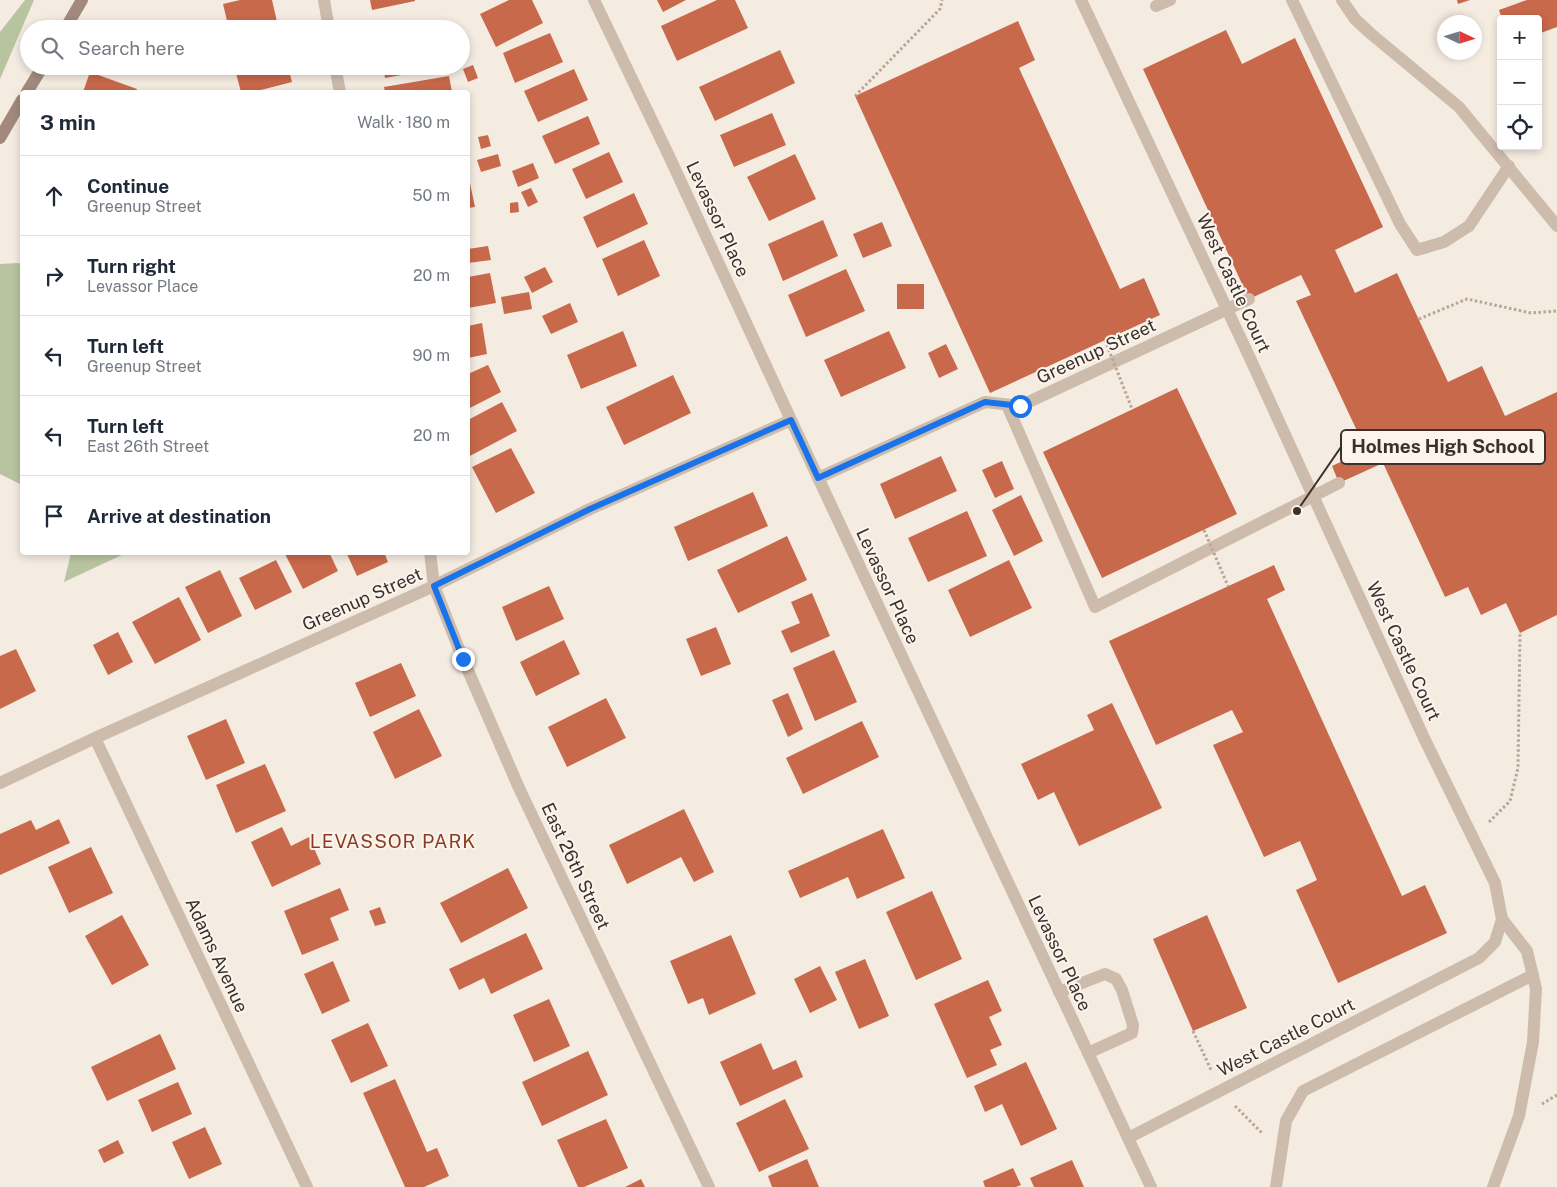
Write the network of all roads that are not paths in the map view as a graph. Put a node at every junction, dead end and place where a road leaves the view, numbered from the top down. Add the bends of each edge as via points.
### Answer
1 (82, 0) edge
2 (324, 0) edge
3 (594, 0) edge
4 (1081, 0) edge
5 (1170, 0) edge
6 (1292, 0) edge
7 (1342, 0) edge
8 (1156, 6) dead end
9 (70, 20) edge
10 (327, 20) edge
11 (37, 75) edge
12 (337, 75) edge
13 (28, 90) edge
14 (340, 90) edge
15 (20, 103) edge
16 (0, 138) edge
17 (1509, 166) junction
18 (1557, 226) edge
19 (1249, 299) dead end
20 (1228, 310) junction
21 (1007, 405) junction
22 (791, 420) junction
23 (818, 478) junction
24 (1339, 483) dead end
25 (1313, 496) junction
26 (430, 555) edge
27 (434, 586) junction
28 (95, 738) junction
29 (0, 782) edge
30 (1502, 919) junction
31 (1533, 974) junction
32 (1059, 992) junction
33 (1088, 1053) junction
34 (1128, 1138) junction
35 (307, 1187) edge
36 (709, 1187) edge
37 (1151, 1187) edge
38 (1276, 1187) edge
39 (1493, 1187) edge

1 - 9 main road
2 - 10 street
3 - 22 street, Levassor Place
4 - 20 street, West Castle Court
5 - 8 street
6 - 17 street via 1400,224 1418,250 1444,242 1469,226
7 - 17 street via 1370,33 1459,107
11 - 13 main road
12 - 14 street
15 - 16 main road
17 - 18 street
19 - 20 street, Greenup Street
20 - 21 street, Greenup Street via 1020,406
20 - 25 street, West Castle Court
21 - 23 street, Greenup Street via 985,402
21 - 25 street via 1095,607
22 - 23 street, Levassor Place
22 - 27 street, Greenup Street via 590,509
23 - 32 street, Levassor Place
24 - 25 street
25 - 30 street, West Castle Court via 1424,738 1495,883
26 - 27 street, East 26th Street
27 - 28 street, Greenup Street
27 - 36 street, East 26th Street via 519,788
28 - 29 street, Greenup Street
28 - 35 street, Adams Avenue
30 - 31 street via 1527,951
30 - 34 street, West Castle Court via 1495,942 1479,958
31 - 38 street via 1302,1091 1286,1121
31 - 39 street via 1536,989 1533,1042 1519,1116
32 - 33 street, Levassor Place
32 - 33 street via 1105,974 1116,979 1122,990 1133,1025 1132,1033
33 - 34 street, Levassor Place
34 - 37 street, Levassor Place

